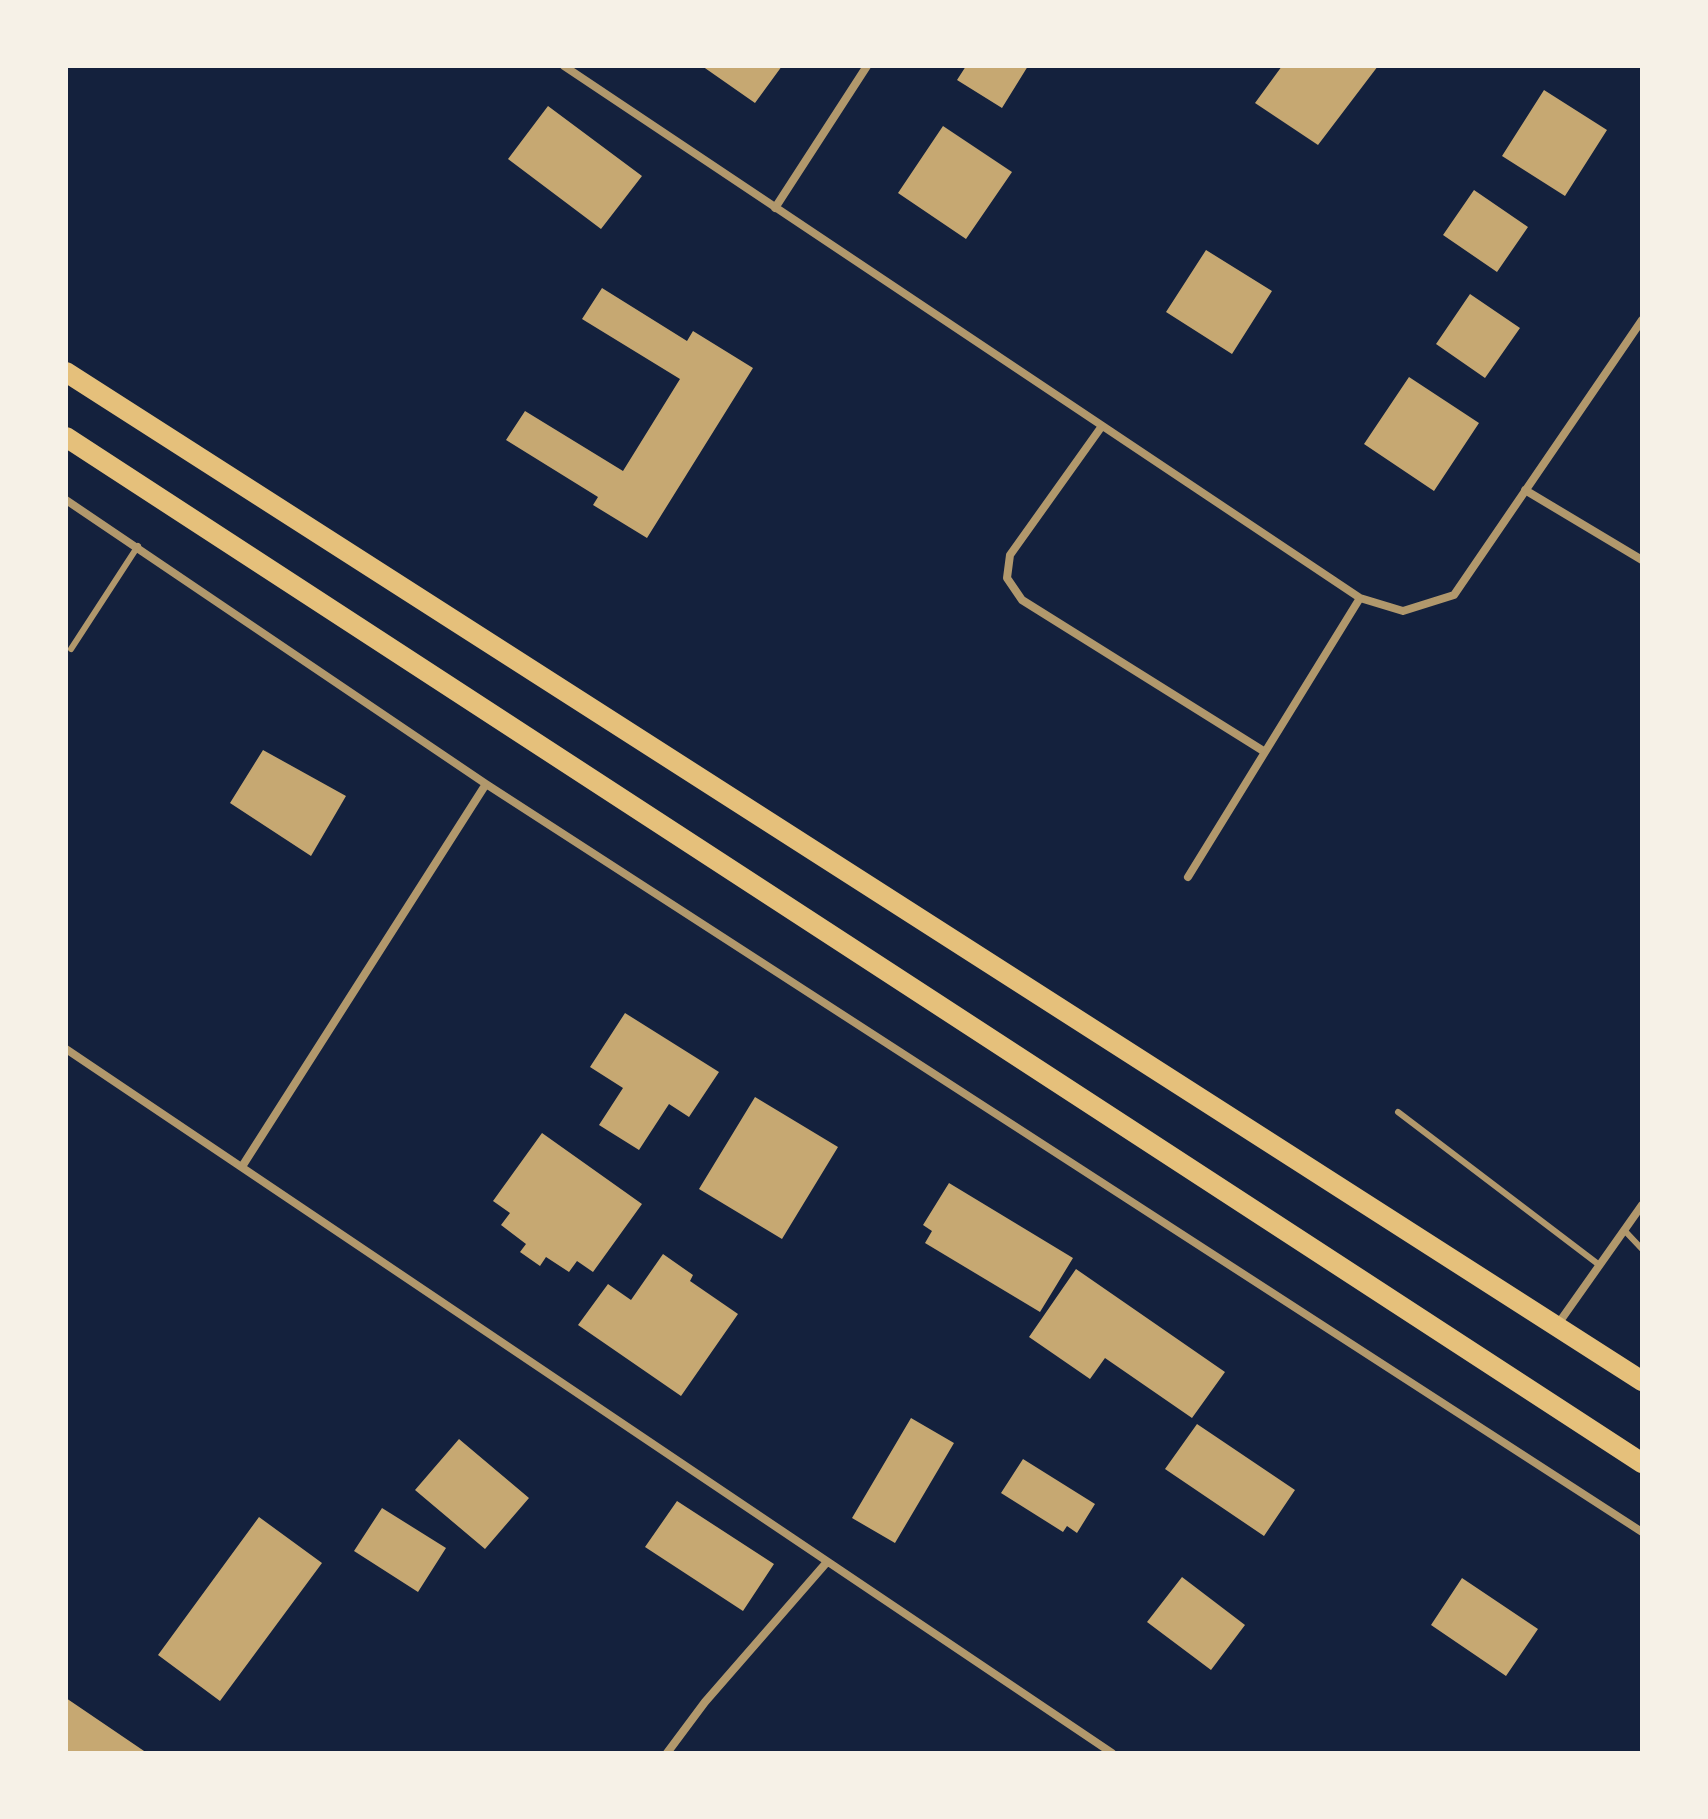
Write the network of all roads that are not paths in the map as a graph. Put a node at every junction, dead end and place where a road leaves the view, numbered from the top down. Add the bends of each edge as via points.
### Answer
1 (564, 66) edge
2 (867, 66) edge
3 (775, 208) junction
4 (1642, 320) edge
5 (66, 372) edge
6 (1102, 426) junction
7 (66, 437) edge
8 (1525, 490) junction
9 (66, 500) edge
10 (138, 546) junction
11 (1642, 560) edge
12 (1360, 598) junction
13 (71, 649) dead end
14 (1265, 752) junction
15 (486, 784) junction
16 (1188, 877) dead end
17 (66, 1049) edge
18 (1398, 1112) dead end
19 (243, 1165) junction
20 (1642, 1205) edge
21 (1625, 1231) junction
22 (1642, 1249) edge
23 (1598, 1264) junction
24 (1558, 1324) junction
25 (1642, 1381) edge
26 (1642, 1463) edge
27 (1642, 1532) edge
28 (827, 1562) junction
29 (667, 1753) edge
30 (1112, 1753) edge

1 - 3 street
2 - 3 street
3 - 6 street
4 - 8 street
5 - 24 main road
6 - 12 street
6 - 14 street via 1010,555 1007,578 1022,600
7 - 26 main road
8 - 11 street
8 - 12 street via 1454,595 1403,611
9 - 10 street
10 - 13 lane
10 - 15 street
12 - 14 street
14 - 16 street
15 - 19 street
15 - 27 street
17 - 19 street
18 - 23 lane
19 - 28 street
20 - 21 street
21 - 22 lane
21 - 23 street
23 - 24 street
24 - 25 main road
28 - 29 street
28 - 30 street

